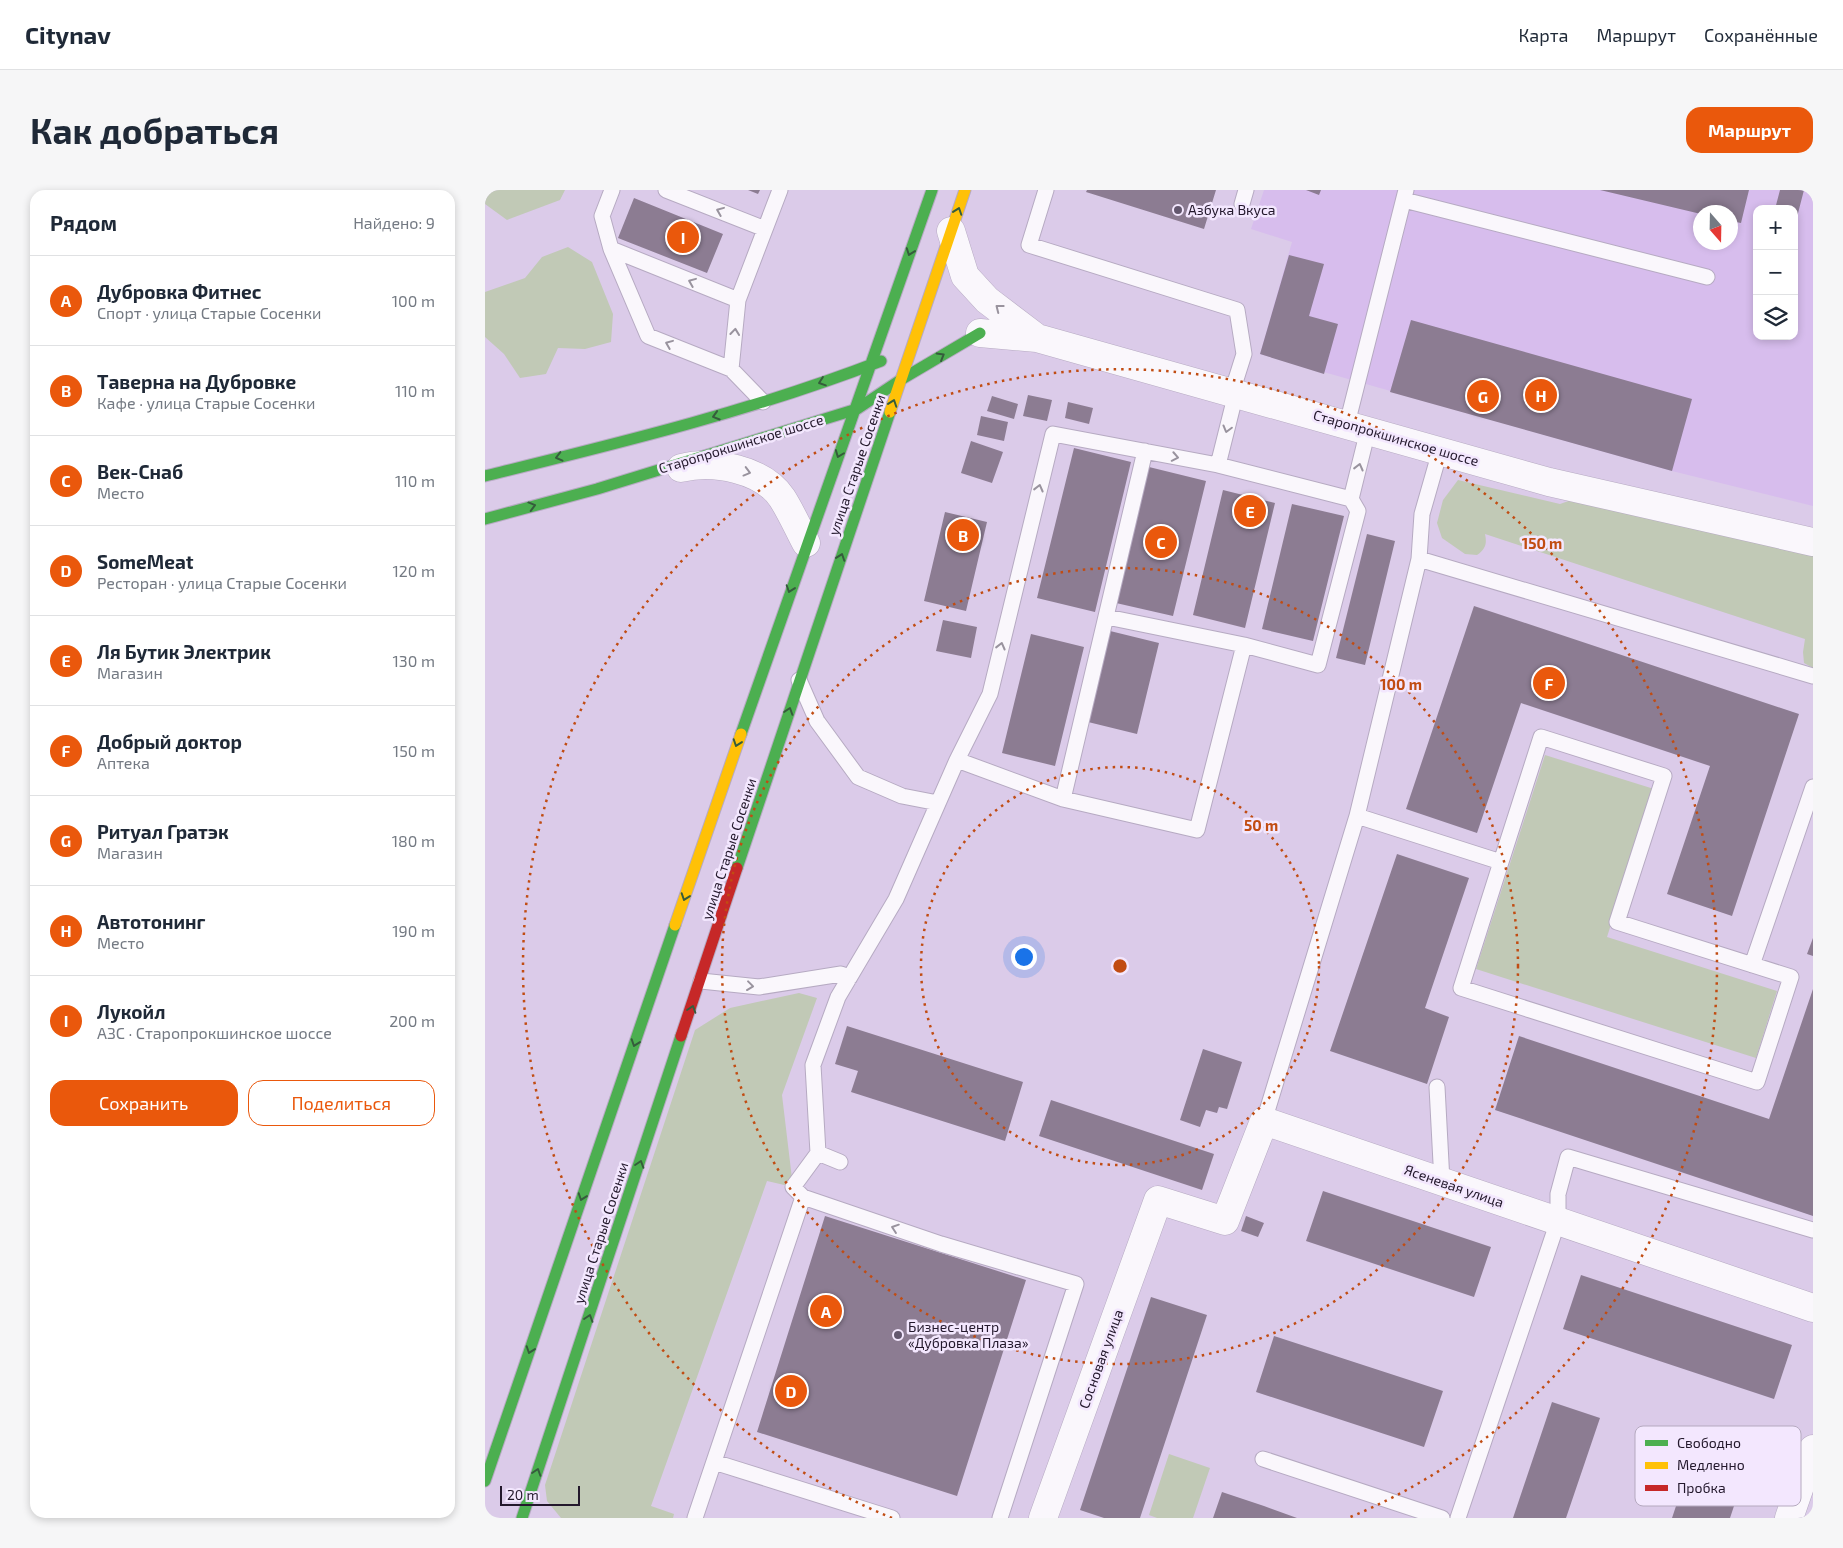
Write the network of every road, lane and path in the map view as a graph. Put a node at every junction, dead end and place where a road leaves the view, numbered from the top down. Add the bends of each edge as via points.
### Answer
1 (612, 190) edge
2 (666, 190) edge
3 (780, 190) edge
4 (919, 190) edge
5 (932, 190) edge
6 (965, 190) edge
7 (1046, 190) edge
8 (1405, 195) edge
9 (921, 221) junction
10 (765, 229) junction
11 (951, 232) junction
12 (611, 249) junction
13 (1707, 277) dead end
14 (738, 300) junction
15 (980, 333) junction
16 (1037, 338) junction
17 (945, 341) dead end
18 (928, 345) dead end
19 (911, 349) junction
20 (868, 366) junction
21 (731, 369) junction
22 (902, 379) junction
23 (1234, 392) junction
24 (763, 402) junction
25 (857, 408) junction
26 (1357, 427) junction
27 (1440, 451) junction
28 (1145, 452) junction
29 (1218, 465) junction
30 (485, 476) edge
31 (597, 488) junction
32 (1351, 499) junction
33 (485, 519) edge
34 (1813, 542) edge
35 (806, 543) junction
36 (1419, 559) junction
37 (1107, 617) junction
38 (1243, 645) junction
39 (1813, 676) edge
40 (799, 680) junction
41 (957, 760) junction
42 (1812, 793) edge
43 (1063, 798) junction
44 (938, 803) junction
45 (1357, 816) junction
46 (1501, 862) junction
47 (1752, 965) junction
48 (850, 977) junction
49 (701, 981) junction
50 (1437, 1087) dead end
51 (1263, 1121) junction
52 (818, 1153) junction
53 (839, 1162) dead end
54 (1442, 1182) junction
55 (803, 1196) junction
56 (1558, 1221) junction
57 (1813, 1230) edge
58 (1813, 1308) edge
59 (1813, 1449) edge
60 (1263, 1459) dead end
61 (714, 1462) junction
62 (485, 1481) edge
63 (1801, 1484) edge
64 (1793, 1506) edge
65 (529, 1515) edge
66 (695, 1518) edge
67 (892, 1518) edge
68 (1000, 1518) edge
69 (1043, 1518) edge
70 (1442, 1518) edge
71 (1459, 1518) edge
72 (1789, 1518) edge

1 - 12 lane via 602,216
10 -> 2 lane
3 - 10 lane
4 - 9 lane
5 - 9 street, улица Старые Сосенки
11 -> 6 street, улица Старые Сосенки
7 - 23 lane via 1029,245 1237,310 1244,354
8 - 13 lane
8 - 26 lane
9 -> 20 street, улица Старые Сосенки
10 - 14 lane
16 -> 11 street via 987,300 965,276
11 - 19 street, улица Старые Сосенки
14 -> 12 lane
21 -> 12 lane via 648,336
21 -> 14 lane
15 - 16 street, Старопрокшинское шоссе
15 - 17 street, Старопрокшинское шоссе
22 -> 15 street, Старопрокшинское шоссе
16 - 23 street, Старопрокшинское шоссе
18 - 19 street
19 - 20 street
19 - 22 street, улица Старые Сосенки
20 -> 24 street
20 - 25 street, улица Старые Сосенки
21 - 24 lane
22 - 25 street, Старопрокшинское шоссе
40 -> 22 street, улица Старые Сосенки
23 - 26 street, Старопрокшинское шоссе
23 -> 29 lane
24 -> 30 street via 683,426
25 - 31 street, Старопрокшинское шоссе
25 -> 35 street, улица Старые Сосенки
26 - 27 street, Старопрокшинское шоссе
32 -> 26 lane
27 - 34 street, Старопрокшинское шоссе via 1549,482
27 - 36 lane via 1422,514
28 -> 29 lane
28 - 37 lane
41 -> 28 lane via 990,694 1053,434
29 - 32 lane
33 -> 31 street, Старопрокшинское шоссе
31 -> 35 street via 687,466 721,466 755,474 781,497
32 - 38 lane via 1358,510 1318,665
35 -> 62 street, улица Старые Сосенки
36 - 39 lane
36 - 45 lane
37 - 38 lane
37 - 43 lane
38 - 43 lane via 1197,830
40 - 44 lane via 817,721 859,777 902,796
49 -> 40 street, улица Старые Сосенки
41 - 43 lane
41 - 44 lane
42 - 47 lane
44 - 48 lane via 896,898
45 - 46 lane
45 - 51 lane
46 - 47 lane via 1541,737 1664,776 1617,922
46 - 47 lane via 1461,988 1757,1082 1791,977
49 -> 48 lane via 759,987 841,974
48 - 52 lane via 838,997 813,1065
65 -> 49 street, улица Старые Сосенки
50 - 54 lane
51 - 54 street, Ясеневая улица
51 - 69 street, Сосновая улица via 1225,1221 1158,1200
52 - 53 lane
52 - 55 lane via 793,1187
54 - 56 street, Ясеневая улица
55 - 61 lane
68 -> 55 lane via 1076,1284 941,1244
56 - 57 lane via 1558,1194 1568,1157
56 - 58 street, Ясеневая улица
56 - 71 lane
59 - 63 street
60 - 70 lane
61 - 66 lane
61 - 67 lane
64 - 72 street

